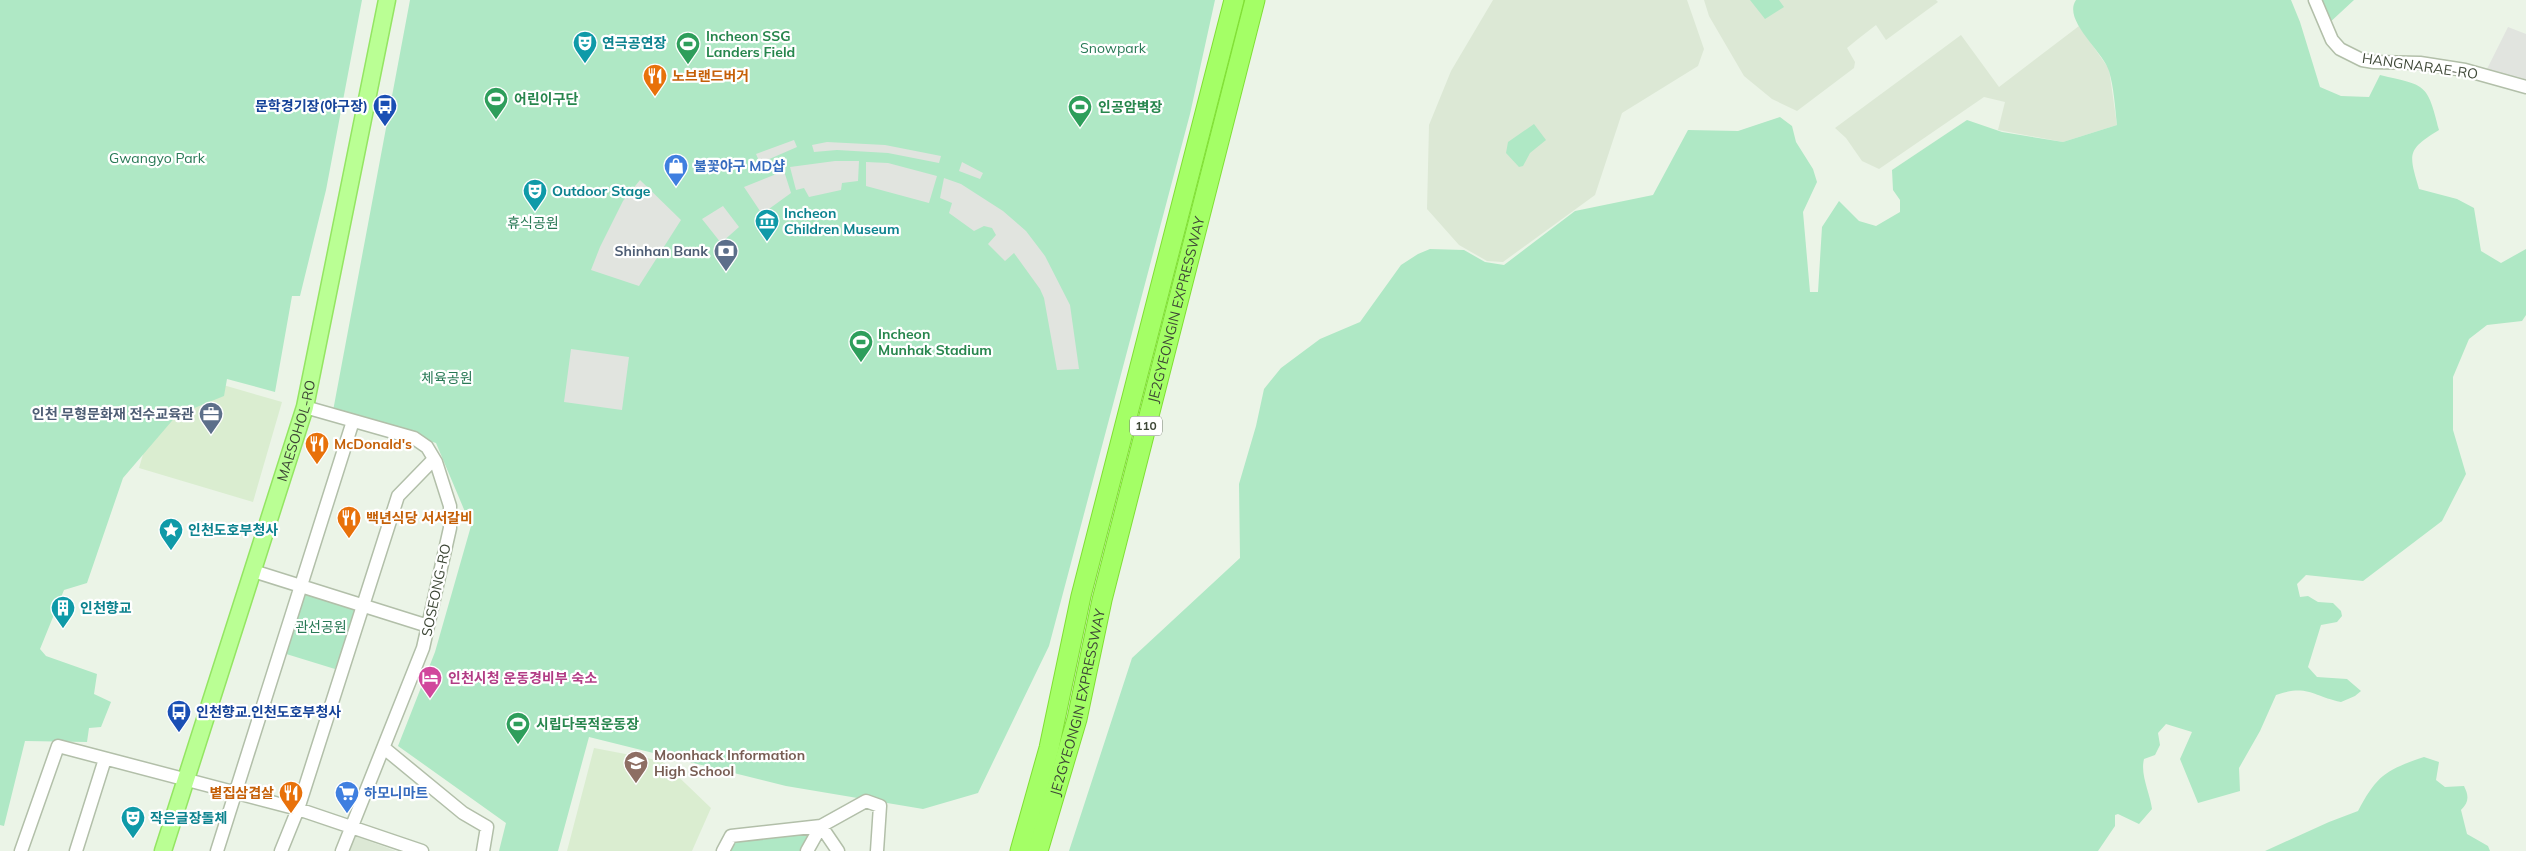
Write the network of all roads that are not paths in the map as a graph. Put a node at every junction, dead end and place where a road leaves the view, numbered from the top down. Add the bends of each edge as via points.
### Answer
1 (387, 0) edge
2 (1234, 0) edge
3 (1255, 0) edge
4 (2315, 0) edge
5 (2526, 87) edge
6 (306, 407) junction
7 (352, 421) junction
8 (434, 459) junction
9 (253, 571) junction
10 (301, 586) junction
11 (363, 605) junction
12 (428, 626) junction
13 (384, 748) junction
14 (105, 758) junction
15 (186, 780) junction
16 (236, 793) junction
17 (298, 809) junction
18 (353, 826) junction
19 (821, 826) junction
20 (21, 851) edge
21 (76, 851) edge
22 (163, 851) edge
23 (217, 851) edge
24 (281, 851) edge
25 (342, 851) edge
26 (422, 851) edge
27 (483, 851) edge
28 (723, 851) edge
29 (807, 851) edge
30 (838, 851) edge
31 (877, 851) edge
32 (1020, 851) edge
33 (1038, 851) edge

1 - 6 main road, MAESOHOL-RO
2 - 32 highway, JE2GYEONGIN EXPRESSWAY / 110 via 1081,596 1049,748
3 - 33 highway, JE2GYEONGIN EXPRESSWAY / 110 via 1102,600 1077,719
4 - 5 street, HANGNARAE-RO via 2332,40 2340,49 2362,60 2420,63 2465,70
6 - 7 street, SOSEONG-RO
6 - 9 main road, MAESOHOL-RO
7 - 8 street, SOSEONG-RO via 414,438 427,447
7 - 10 street
8 - 11 street via 398,496
8 - 12 street, SOSEONG-RO via 450,506 450,528
9 - 10 street
9 - 15 main road, MAESOHOL-RO
10 - 11 street
10 - 16 street
11 - 12 street
11 - 17 street
12 - 13 street, SOSEONG-RO via 423,648
13 - 18 street, SOSEONG-RO
13 - 27 street via 463,813 488,827
14 - 15 street
14 - 20 street via 58,746
14 - 21 street
15 - 16 street
15 - 22 main road, MAESOHOL-RO
16 - 17 street
16 - 23 street
17 - 18 street
17 - 24 street
18 - 25 street, SOSEONG-RO
18 - 26 street
19 - 28 street via 731,836
19 - 29 street
19 - 30 street
19 - 31 street via 866,801 880,806

